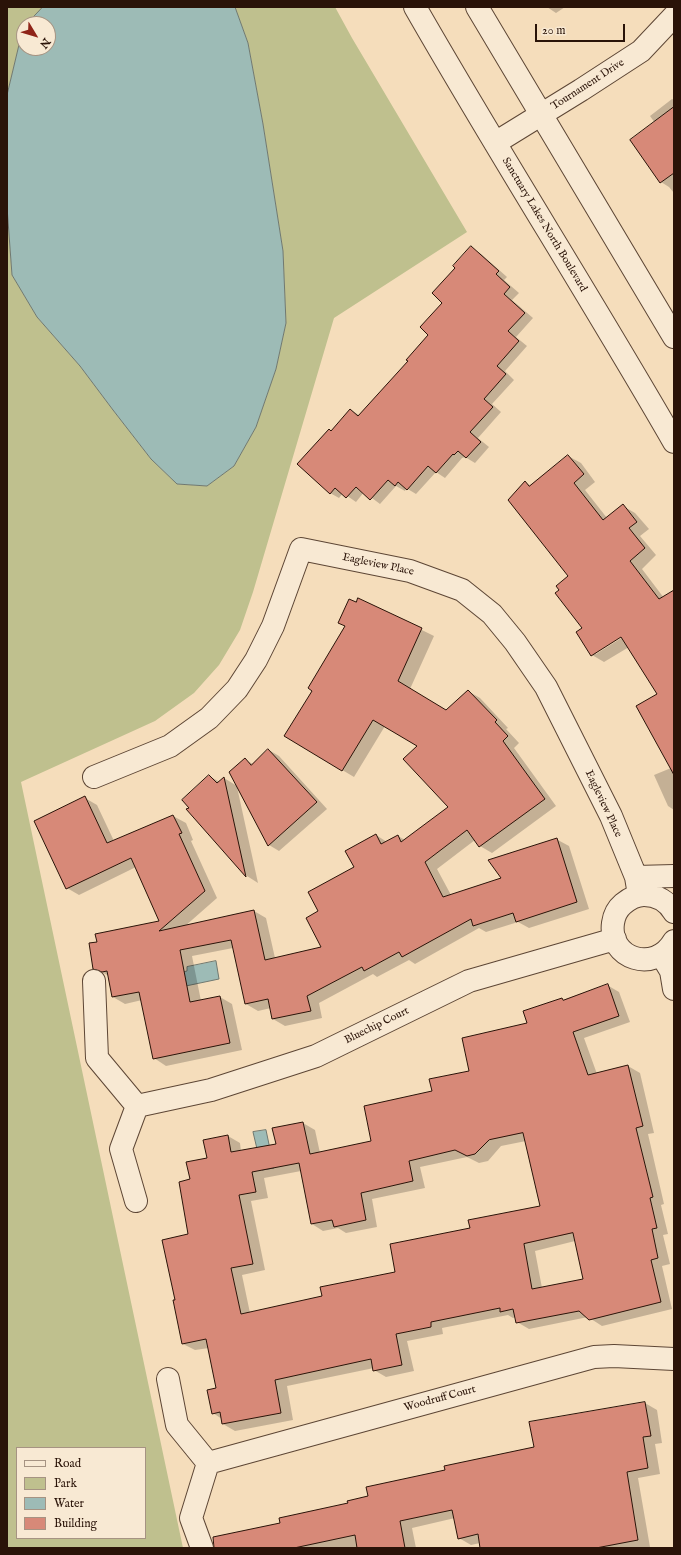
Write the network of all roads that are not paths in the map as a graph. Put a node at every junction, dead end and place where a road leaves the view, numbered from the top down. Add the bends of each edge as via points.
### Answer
1 (415, 7) edge
2 (477, 7) edge
3 (674, 16) edge
4 (541, 115) junction
5 (494, 143) junction
6 (674, 337) edge
7 (674, 442) edge
8 (94, 777) dead end
9 (674, 876) edge
10 (637, 886) junction
11 (674, 912) edge
12 (615, 939) junction
13 (671, 965) edge
14 (94, 981) dead end
15 (137, 1106) junction
16 (136, 1201) dead end
17 (674, 1359) edge
18 (168, 1379) dead end
19 (208, 1463) junction
20 (202, 1548) edge

1 - 5 street, Sanctuary Lakes North Boulevard
2 - 4 street
3 - 4 street, Tournament Drive via 641,51
4 - 5 street, Tournament Drive
4 - 6 street
5 - 7 street, Sanctuary Lakes North Boulevard
8 - 10 street, Eagleview Place via 170,746 209,718 237,689 256,660 273,626 301,549 410,571 462,590 492,614 546,687 611,816
9 - 10 street
10 - 11 street via 661,899
10 - 12 street via 614,917
12 - 13 street via 629,956
12 - 15 street, Bluechip Court via 469,981 316,1056 212,1090
14 - 15 street via 97,1058
15 - 16 street via 121,1149
17 - 19 street, Woodruff Court via 614,1356 594,1358
18 - 19 street via 177,1425
19 - 20 street via 191,1518

